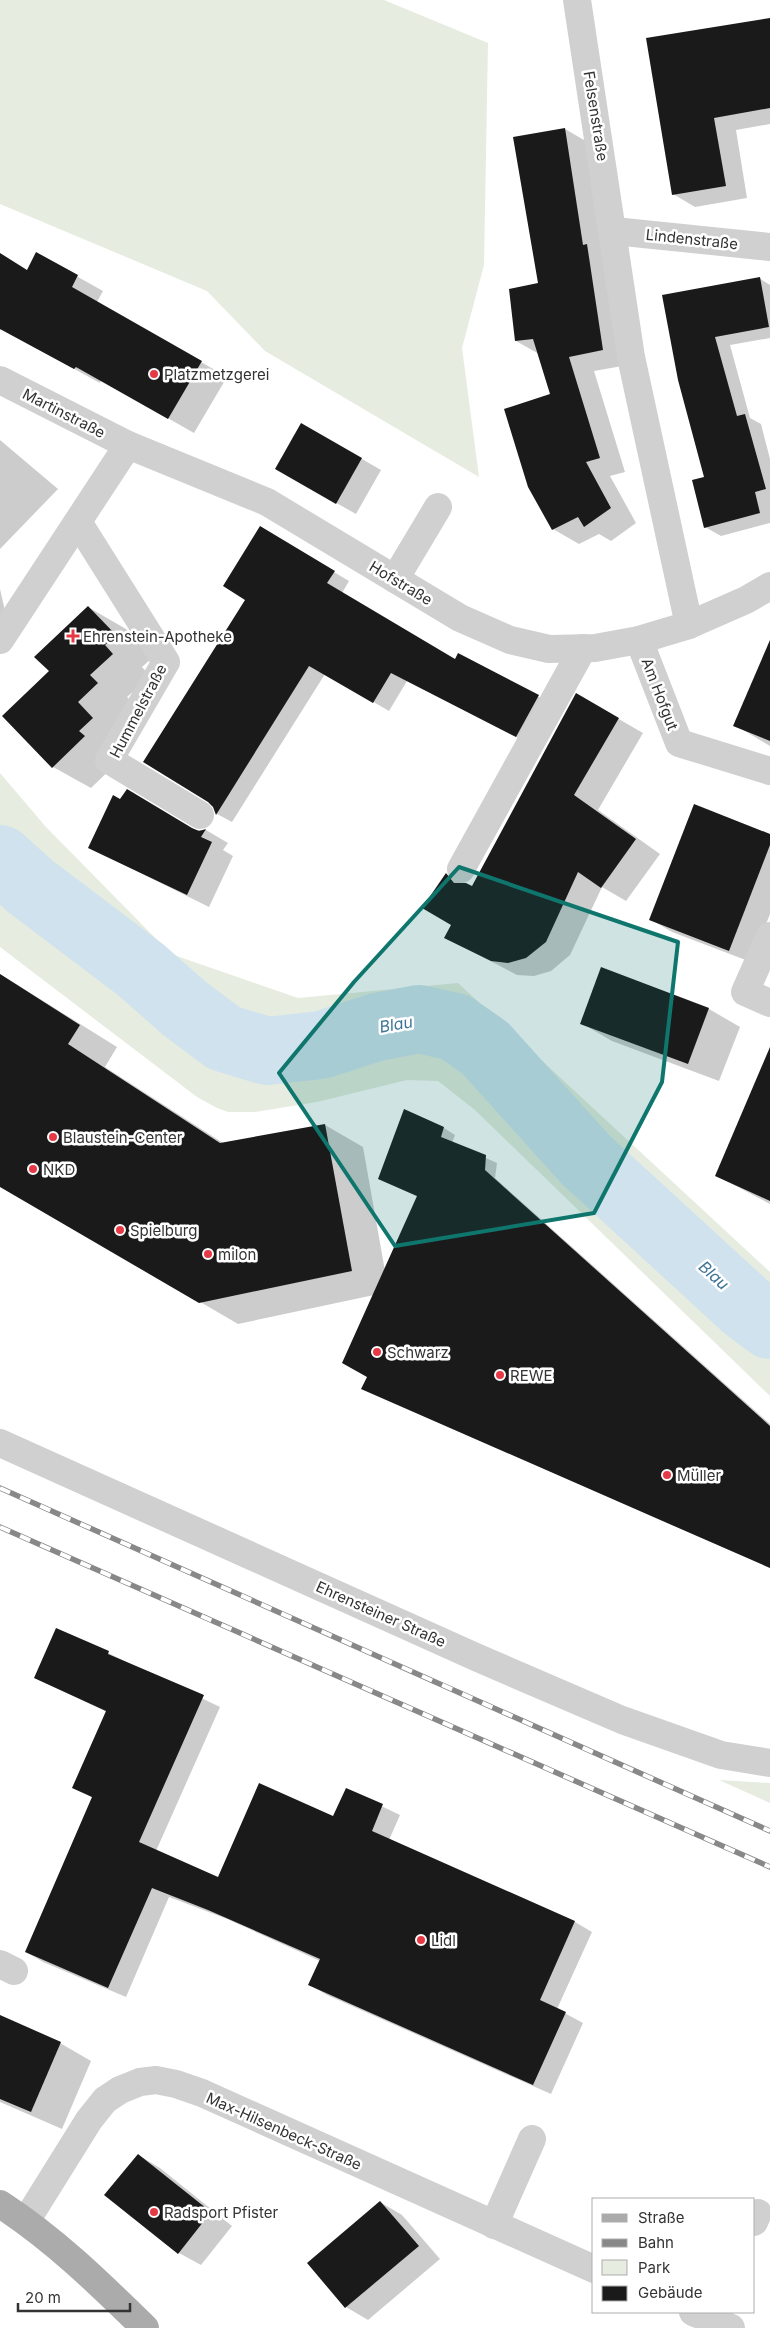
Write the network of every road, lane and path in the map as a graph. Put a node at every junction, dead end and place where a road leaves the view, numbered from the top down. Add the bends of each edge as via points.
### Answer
1 (578, 0) edge
2 (614, 231) junction
3 (770, 247) edge
4 (0, 380) edge
5 (128, 445) junction
6 (438, 507) dead end
7 (78, 522) junction
8 (395, 579) junction
9 (770, 586) edge
10 (689, 625) junction
11 (0, 640) edge
12 (639, 640) junction
13 (583, 648) junction
14 (770, 771) edge
15 (200, 815) dead end
16 (461, 869) dead end
17 (770, 936) edge
18 (770, 1003) edge
19 (0, 1443) edge
20 (770, 1763) edge
21 (532, 2139) dead end
22 (0, 2204) edge
23 (26, 2221) junction
24 (494, 2225) junction
25 (592, 2267) edge
26 (145, 2328) edge

1 - 2 street, Felsenstraße
2 - 3 street, Lindenstraße
2 - 10 street via 631,357
4 - 5 street, Martinstraße
5 - 7 street
5 - 8 street, Hofstraße via 267,502
6 - 8 street
7 - 11 street
7 - 15 street, Hummelstraße via 166,662 108,760
8 - 13 street, Hofstraße via 460,618 510,640 548,649
9 - 10 street, Hofstraße
10 - 12 street, Hofstraße
12 - 13 street, Hofstraße
12 - 14 street, Am Hofgut via 679,743
13 - 16 street
17 - 18 street via 745,992
19 - 20 street, Ehrensteiner Straße via 622,1720 721,1755
21 - 24 street
22 - 23 main road
23 - 24 street, Max-Hilsenbeck-Straße via 105,2100 140,2082 156,2080 202,2093
23 - 26 main road via 80,2265
24 - 25 street, Max-Hilsenbeck-Straße

